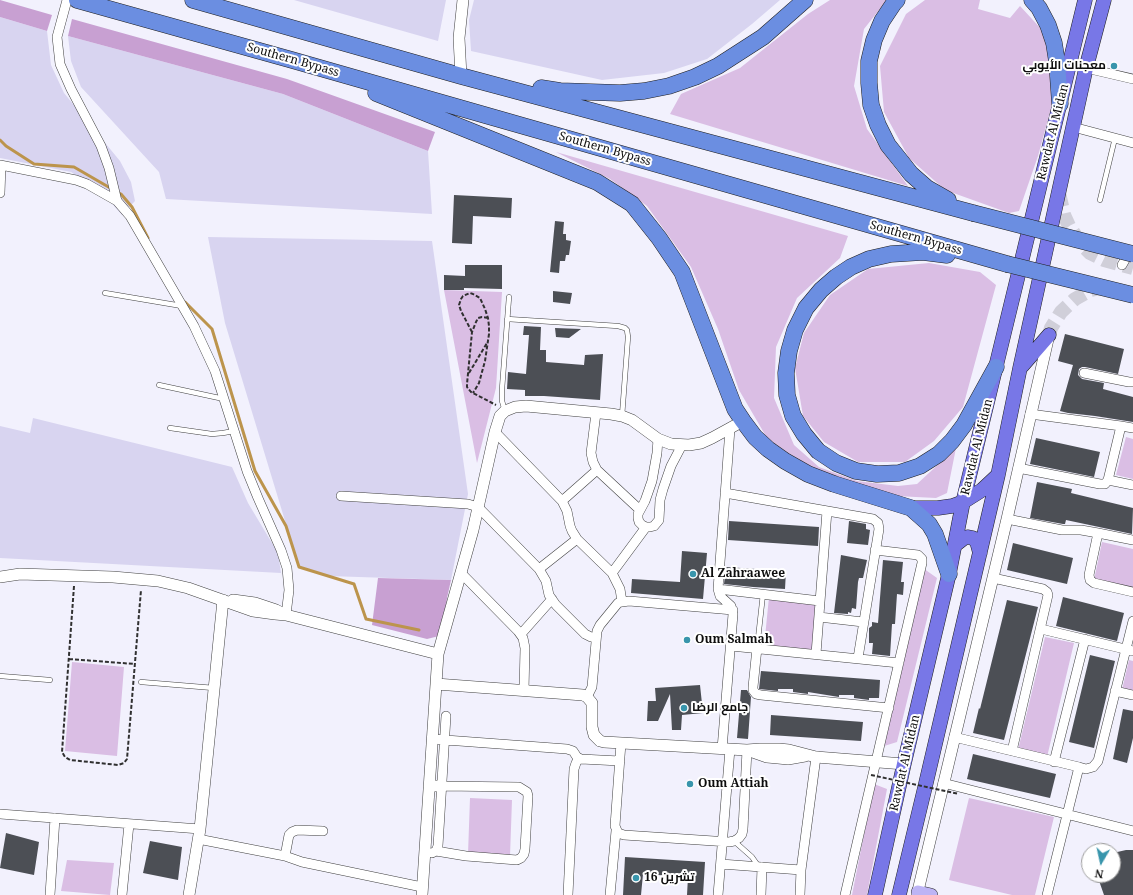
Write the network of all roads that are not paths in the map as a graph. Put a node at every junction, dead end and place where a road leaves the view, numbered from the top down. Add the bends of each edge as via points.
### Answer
1 (67, 0) edge
2 (77, 0) edge
3 (193, 0) edge
4 (464, 0) edge
5 (805, 0) edge
6 (897, 0) edge
7 (1032, 0) edge
8 (1085, 0) edge
9 (1101, 3) edge
10 (292, 60) junction
11 (1086, 68) junction
12 (461, 76) junction
13 (1133, 79) edge
14 (1060, 104) junction
15 (1073, 127) junction
16 (1115, 138) junction
17 (1133, 143) edge
18 (0, 165) edge
19 (0, 192) edge
20 (1100, 200) dead end
21 (117, 202) junction
22 (973, 213) junction
23 (1133, 246) edge
24 (1127, 260) edge
25 (1007, 264) junction
26 (105, 293) dead end
27 (1133, 295) edge
28 (509, 297) dead end
29 (183, 306) junction
30 (507, 319) junction
31 (1049, 335) joint
32 (996, 367) junction
33 (1020, 368) junction
34 (1084, 373) dead end
35 (1133, 382) edge
36 (160, 385) dead end
37 (225, 399) junction
38 (505, 411) junction
39 (596, 413) junction
40 (1030, 414) junction
41 (622, 416) junction
42 (736, 425) junction
43 (1121, 426) junction
44 (170, 428) dead end
45 (1133, 428) edge
46 (234, 431) junction
47 (495, 432) junction
48 (658, 440) junction
49 (682, 445) junction
50 (655, 467) junction
51 (1018, 468) junction
52 (597, 470) junction
53 (668, 471) junction
54 (998, 475) junction
55 (1108, 480) junction
56 (1133, 485) edge
57 (725, 492) junction
58 (341, 496) dead end
59 (562, 500) junction
60 (963, 502) junction
61 (478, 507) junction
62 (911, 508) junction
63 (640, 510) junction
64 (827, 511) junction
65 (1007, 519) junction
66 (646, 527) junction
67 (1098, 532) junction
68 (577, 539) junction
69 (1133, 540) edge
70 (955, 545) junction
71 (875, 550) junction
72 (980, 552) junction
73 (539, 568) junction
74 (461, 573) junction
75 (612, 573) junction
76 (949, 574) junction
77 (0, 577) edge
78 (993, 578) junction
79 (718, 589) junction
80 (1133, 592) edge
81 (763, 594) junction
82 (552, 599) junction
83 (223, 600) junction
84 (820, 601) junction
85 (622, 602) junction
86 (733, 610) junction
87 (286, 615) junction
88 (819, 616) junction
89 (1133, 621) edge
90 (863, 622) junction
91 (1041, 629) junction
92 (521, 634) junction
93 (595, 638) junction
94 (1085, 639) junction
95 (730, 646) junction
96 (757, 648) junction
97 (1129, 650) edge
98 (438, 654) junction
99 (816, 654) junction
100 (858, 658) junction
101 (899, 663) junction
102 (0, 676) edge
103 (50, 680) dead end
104 (141, 682) dead end
105 (436, 684) junction
106 (214, 688) junction
107 (524, 690) junction
108 (1115, 691) junction
109 (1133, 695) edge
110 (587, 697) junction
111 (889, 708) junction
112 (446, 716) dead end
113 (954, 737) junction
114 (432, 739) junction
115 (445, 740) junction
116 (621, 743) junction
117 (726, 749) junction
118 (747, 750) junction
119 (1012, 751) junction
120 (812, 756) junction
121 (579, 758) junction
122 (620, 761) junction
123 (876, 762) junction
124 (1054, 762) junction
125 (904, 764) junction
126 (1079, 767) junction
127 (943, 783) junction
128 (429, 786) junction
129 (442, 786) junction
130 (0, 814) edge
131 (1067, 814) junction
132 (54, 818) junction
133 (129, 824) junction
134 (323, 831) dead end
135 (616, 831) junction
136 (1133, 831) edge
137 (199, 834) junction
138 (734, 841) junction
139 (723, 842) junction
140 (436, 851) junction
141 (425, 853) junction
142 (285, 856) junction
143 (721, 864) junction
144 (761, 867) junction
145 (802, 870) junction
146 (422, 891) edge
147 (918, 893) edge
148 (50, 895) edge
149 (122, 895) edge
150 (189, 895) edge
151 (568, 895) edge
152 (572, 895) edge
153 (610, 895) edge
154 (718, 895) edge
155 (761, 895) edge
156 (800, 895) edge
157 (845, 895) edge
158 (875, 895) edge
159 (899, 895) edge
160 (931, 895) edge
161 (1047, 895) edge

1 - 21 street via 58,37 60,64 101,146 110,168
2 - 10 highway, Southern Bypass
3 - 12 highway
4 - 12 street via 459,38
5 - 12 highway via 762,37 718,66 669,86 644,91 594,93 560,91
6 - 22 highway via 882,21 869,61 871,105 878,126 888,145 911,174 927,188
7 - 14 highway via 1048,25 1054,44
8 - 14 main road, Rawdat Al Midan
9 - 11 main road, Rawdat Al Midan
10 - 25 highway, Southern Bypass
10 - 42 highway via 597,182 632,204 660,238 682,272 732,402
11 - 13 street
11 - 15 main road, Rawdat Al Midan
12 - 22 highway
14 - 32 main road, Rawdat Al Midan
15 - 16 street
15 - 33 main road, Rawdat Al Midan
16 - 17 street
16 - 20 lane
18 - 19 street
18 - 21 street via 76,180
21 - 29 street via 130,216
22 - 24 highway, bridge
23 - 24 street
25 - 27 highway, Southern Bypass, bridge
25 - 32 highway via 923,252 891,254 851,266 821,290 806,308 795,330 786,373 787,395 793,416 804,434 818,450 836,463 856,471 877,474 899,473 920,466 939,454 952,441 964,425
26 - 29 lane
28 - 30 lane
29 - 37 street via 215,371
30 - 38 lane via 502,389
30 - 41 lane via 625,328 628,337
31 - 33 main road
31 - 40 street
32 - 60 main road, Rawdat Al Midan
33 - 54 main road, Rawdat Al Midan
34 - 35 street
36 - 37 lane
37 - 46 street
38 - 39 street via 526,406
38 - 47 street via 500,416
39 - 41 street
39 - 52 street via 592,457
40 - 43 street
40 - 51 street
41 - 48 street via 636,422
42 - 49 street via 701,443
42 - 57 street
42 - 62 highway via 755,436 785,461 808,474
43 - 45 street
43 - 55 street
44 - 46 lane via 212,434
46 - 87 street via 247,471 287,568 289,590
47 - 59 street
47 - 61 street
48 - 49 street
48 - 50 street
49 - 53 street
50 - 53 street
50 - 63 street via 648,495
51 - 55 street via 1103,484
51 - 65 street
52 - 59 street
52 - 63 street
53 - 66 street via 662,488 659,520 654,526
54 - 60 main road via 982,490
54 - 72 main road, Rawdat Al Midan
55 - 56 street
57 - 64 street
57 - 79 street
58 - 61 street via 468,504
59 - 68 street
60 - 62 main road via 938,508
60 - 70 main road, Rawdat Al Midan
61 - 73 street
61 - 74 street
62 - 76 highway via 929,524 935,534
63 - 66 street via 638,518
64 - 71 street via 876,521 879,528
64 - 84 street
65 - 67 street via 1062,530
65 - 78 street
66 - 75 street
67 - 69 street
67 - 80 street via 1090,580
68 - 73 street
68 - 75 street
70 - 72 main road via 964,538 973,538
70 - 76 main road, Rawdat Al Midan
71 - 90 street
71 - 101 street via 918,555 922,561
72 - 159 main road, Rawdat Al Midan
73 - 82 street
74 - 92 street
74 - 98 street
75 - 85 street via 618,583
76 - 125 main road, Rawdat Al Midan
77 - 83 street via 20,574 142,579 173,584
78 - 91 street via 1047,592
78 - 113 street
79 - 81 street
79 - 86 street via 720,596
81 - 84 street
81 - 96 lane
82 - 92 street
82 - 93 street via 585,634
83 - 87 street via 255,603
83 - 106 street
84 - 88 street
85 - 86 street
85 - 93 street via 615,606 600,625
86 - 95 street
87 - 98 street
88 - 90 street
88 - 99 street
89 - 97 street
90 - 100 street
91 - 94 street
91 - 119 street
92 - 107 street via 525,643
93 - 110 street via 592,687
94 - 97 street
94 - 124 street
95 - 96 street
95 - 117 street
96 - 99 street
96 - 111 street via 753,687 756,694
97 - 108 street
98 - 105 street
99 - 100 street
100 - 101 street
101 - 111 street
102 - 103 lane
104 - 106 lane
105 - 107 street
105 - 114 street
106 - 137 street
107 - 110 street via 579,694
108 - 109 street
108 - 126 street via 1098,761 1090,768
110 - 116 street via 592,703 592,731 596,738 604,742
111 - 123 street
112 - 115 street
113 - 119 street
113 - 127 street
114 - 115 street
114 - 128 street
115 - 121 street via 567,750 573,751
115 - 129 street
116 - 117 street
116 - 122 street
117 - 118 street
117 - 139 street
118 - 120 street via 789,750
118 - 138 street via 743,829 742,834
119 - 124 street
120 - 123 street
120 - 145 street
121 - 122 street
121 - 151 street via 574,769
122 - 135 street
123 - 125 street
123 - 157 street
124 - 126 street
125 - 158 main road, Rawdat Al Midan
126 - 131 street
127 - 131 street
127 - 147 street
128 - 129 street
128 - 141 street
129 - 140 street
129 - 140 street via 519,788 527,792 525,849 524,854 517,860
130 - 132 street
131 - 136 street
131 - 161 street
132 - 133 street
132 - 148 street
133 - 137 street
133 - 149 street
134 - 142 street via 292,832 289,835
135 - 139 street via 620,835
135 - 153 street
137 - 142 street
137 - 150 street
138 - 139 street
138 - 144 lane
139 - 143 street
140 - 141 street
141 - 146 street
142 - 146 street
143 - 144 street
143 - 154 street
144 - 145 street
144 - 155 street
145 - 156 street
147 - 160 main road
151 - 152 street

